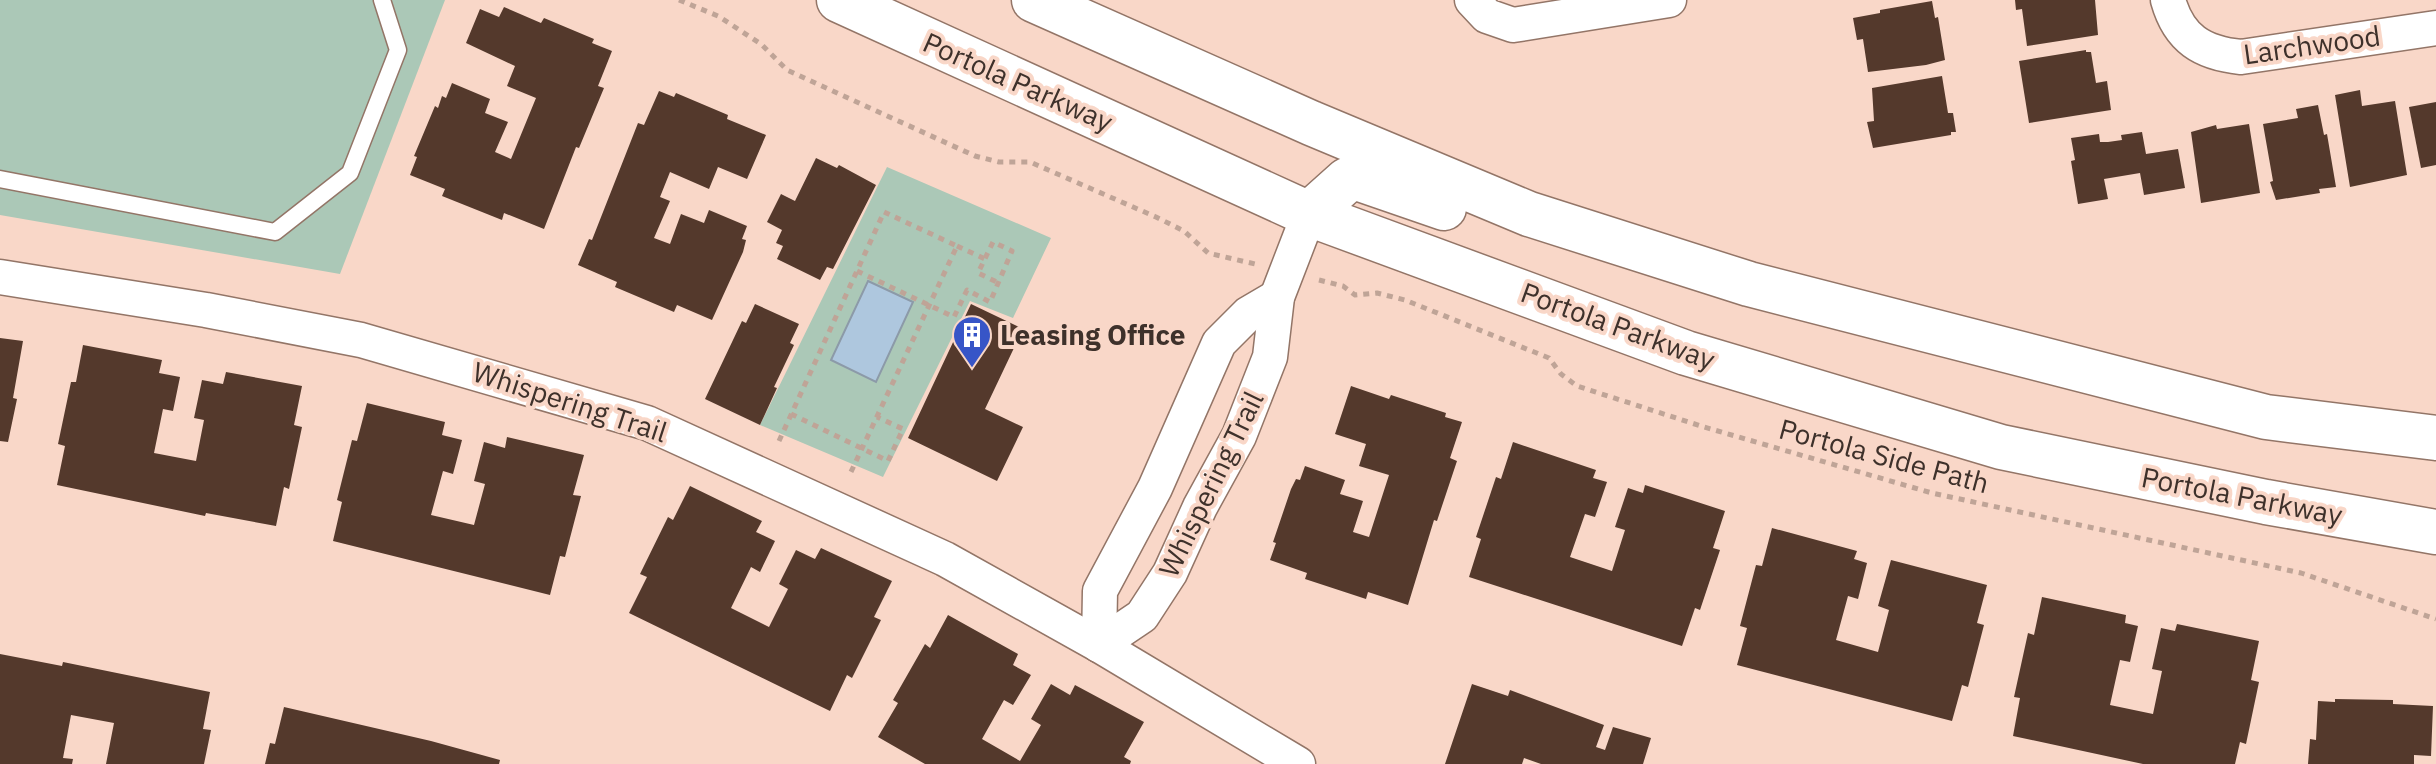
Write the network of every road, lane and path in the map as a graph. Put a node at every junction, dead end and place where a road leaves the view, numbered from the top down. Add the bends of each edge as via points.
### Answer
1 (382, 0) edge
2 (679, 0) edge
3 (839, 0) edge
4 (1034, 0) edge
5 (1472, 0) edge
6 (1669, 0) edge
7 (2168, 0) edge
8 (2436, 28) edge
9 (0, 179) edge
10 (1309, 214) junction
11 (1529, 214) junction
12 (957, 246) junction
13 (1208, 253) dead end
14 (985, 259) junction
15 (857, 271) junction
16 (0, 277) edge
17 (999, 283) junction
18 (1343, 286) dead end
19 (1277, 297) junction
20 (929, 305) junction
21 (791, 414) junction
22 (877, 417) junction
23 (2436, 438) edge
24 (779, 441) dead end
25 (862, 449) junction
26 (850, 474) dead end
27 (2436, 532) edge
28 (2436, 619) edge
29 (1099, 645) junction
30 (1298, 764) edge

1 - 9 lane via 398,50 350,173 275,232
2 - 13 path via 718,16 761,44 787,70 975,156 1030,162 1184,231
3 - 10 main road, Portola Parkway
4 - 11 main road
5 - 6 street via 1487,16 1513,25
7 - 8 street, Larchwood via 2178,27 2217,55 2241,57
10 - 11 main road via 1354,177 1456,211
10 - 19 street, Whispering Trail
10 - 27 main road, Portola Parkway via 1686,353 2001,447
11 - 23 main road via 1749,284 2266,417
12 - 14 path
12 - 15 path via 884,212
12 - 20 path
14 - 17 path via 978,273
14 - 17 path via 993,242 1012,251
15 - 20 path
15 - 21 path
16 - 29 street, Whispering Trail via 361,340 647,423 945,559
17 - 20 path via 990,302 967,290 954,317
18 - 28 path, Portola Side Path via 1355,295 1377,293 1405,300 1468,324 1549,358 1577,386 1704,427 1932,493 2301,573
19 - 29 street, Whispering Trail via 1270,357 1239,436 1170,573 1142,616
19 - 29 street, Whispering Trail via 1248,314 1219,343 1155,488 1100,591
20 - 22 path
21 - 24 path
21 - 25 path
22 - 25 path
22 - 25 path via 903,429 888,461
25 - 26 path
29 - 30 street, Whispering Trail

